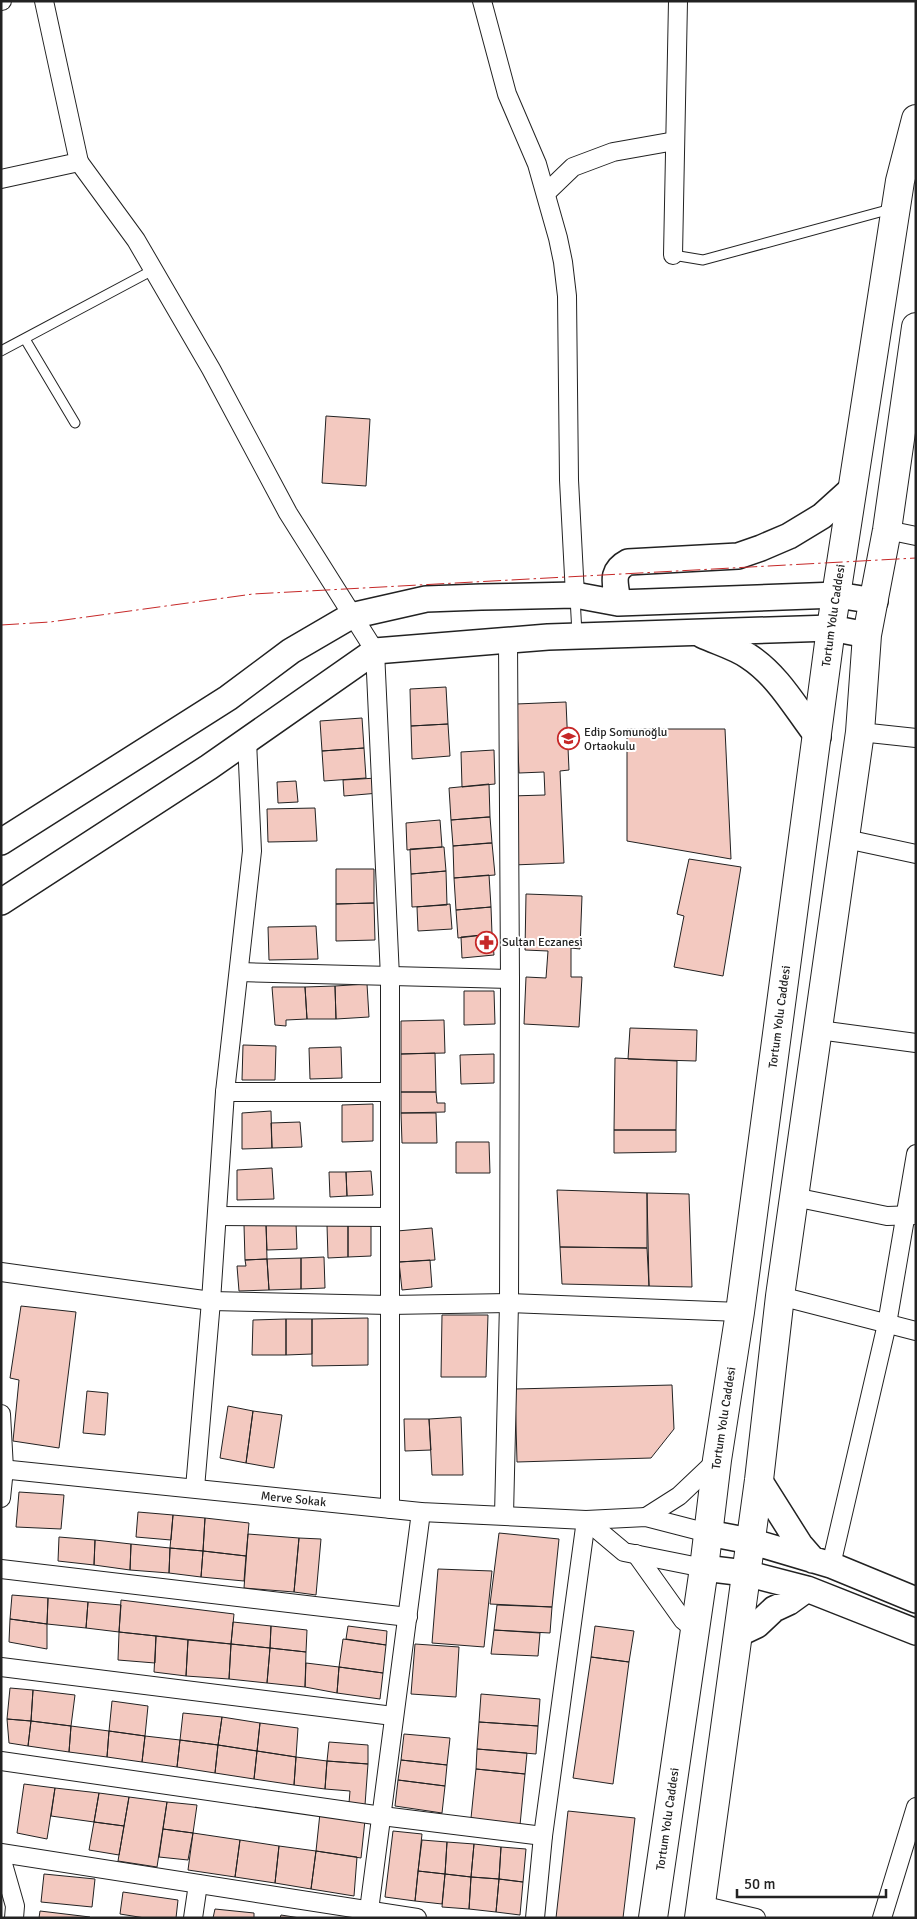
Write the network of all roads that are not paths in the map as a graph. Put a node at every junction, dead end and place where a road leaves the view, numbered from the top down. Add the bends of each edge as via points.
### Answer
1 (44, 1) edge
2 (482, 1) edge
3 (678, 1) edge
4 (916, 119) edge
5 (675, 141) junction
6 (79, 162) junction
7 (1, 179) edge
8 (546, 193) junction
9 (896, 208) junction
10 (673, 256) joint
11 (153, 270) junction
12 (916, 327) edge
13 (25, 339) junction
14 (1, 352) edge
15 (75, 423) dead end
16 (853, 488) junction
17 (887, 530) junction
18 (916, 536) edge
19 (575, 595) junction
20 (837, 595) junction
21 (875, 601) junction
22 (618, 603) junction
23 (351, 616) junction
24 (831, 628) junction
25 (696, 632) junction
26 (867, 635) junction
27 (577, 636) junction
28 (508, 640) junction
29 (375, 651) junction
30 (860, 732) junction
31 (818, 738) junction
32 (916, 738) edge
33 (247, 741) junction
34 (846, 839) junction
35 (1, 842) edge
36 (916, 854) edge
37 (1, 902) edge
38 (239, 972) junction
39 (390, 977) junction
40 (510, 979) junction
41 (818, 1030) junction
42 (916, 1043) edge
43 (225, 1092) junction
44 (390, 1092) junction
45 (916, 1154) edge
46 (794, 1197) junction
47 (911, 1215) edge
48 (217, 1216) junction
49 (389, 1217) junction
50 (1, 1272) edge
51 (780, 1296) junction
52 (211, 1301) junction
53 (509, 1303) junction
54 (389, 1305) junction
55 (740, 1312) junction
56 (887, 1324) junction
57 (916, 1331) edge
58 (1, 1414) edge
59 (717, 1460) junction
60 (2, 1469) edge
61 (759, 1480) junction
62 (195, 1488) junction
63 (1, 1498) edge
64 (390, 1509) junction
65 (421, 1512) junction
66 (504, 1515) junction
67 (646, 1517) junction
68 (586, 1520) junction
69 (708, 1533) junction
70 (750, 1541) junction
71 (636, 1554) junction
72 (822, 1563) junction
73 (704, 1568) junction
74 (1, 1569) edge
75 (745, 1573) junction
76 (807, 1589) junction
77 (916, 1600) edge
78 (408, 1616) junction
79 (694, 1629) junction
80 (916, 1632) edge
81 (738, 1634) junction
82 (1, 1667) edge
83 (393, 1716) junction
84 (1, 1761) edge
85 (916, 1807) edge
86 (382, 1816) junction
87 (543, 1836) junction
88 (1, 1853) edge
89 (1, 1857) edge
90 (198, 1884) junction
91 (700, 1911) edge
92 (368, 1915) edge
93 (14, 1918) edge
94 (193, 1918) edge
95 (417, 1918) edge
96 (535, 1918) edge
97 (653, 1918) edge
98 (756, 1918) edge
99 (882, 1918) edge

1 - 6 street
2 - 8 street via 507,94 538,164
3 - 5 street
4 - 9 highway, Tortum Yolu Caddesi
5 - 8 street via 613,152 573,167
5 - 10 street
6 - 7 street
6 - 11 street via 136,240
8 - 19 street via 563,262 567,296 569,480
9 - 10 lane via 702,260
9 - 16 highway, Tortum Yolu Caddesi
11 - 13 lane
11 - 23 street via 211,369 288,513
12 - 17 highway
13 - 14 lane
13 - 15 lane
16 - 20 highway, Tortum Yolu Caddesi
16 - 22 main road via 822,516 789,536 738,556 628,562 615,574
17 - 18 street
17 - 21 highway
19 - 22 main road
19 - 23 main road via 426,599
19 - 27 lane
20 - 21 main road
20 - 22 main road
20 - 24 highway, Tortum Yolu Caddesi
21 - 26 highway
23 - 29 street
23 - 35 main road via 291,651 228,698
24 - 25 main road
24 - 26 main road
24 - 31 highway, Tortum Yolu Caddesi
25 - 27 main road
25 - 31 main road via 748,655 779,683
26 - 30 highway
27 - 28 main road
28 - 29 main road
28 - 40 street
29 - 33 main road
29 - 39 street
30 - 32 street
30 - 34 highway
31 - 55 highway, Tortum Yolu Caddesi
33 - 37 main road
33 - 38 street via 252,851
34 - 36 street
34 - 41 highway
38 - 39 street
38 - 43 street
39 - 40 street
39 - 44 street
40 - 53 street
41 - 42 street
41 - 46 highway
43 - 44 street
43 - 48 street
44 - 49 street
45 - 47 street
46 - 47 street via 886,1216
46 - 51 highway
47 - 56 street
48 - 49 street
48 - 52 street
49 - 54 street
50 - 52 street
51 - 56 street
51 - 61 highway
52 - 54 street
52 - 62 street
53 - 54 street
53 - 55 street
53 - 66 street
54 - 64 street
55 - 59 highway, Tortum Yolu Caddesi
56 - 57 street
56 - 72 street
58 - 60 street
59 - 67 street via 679,1496
59 - 69 highway, Tortum Yolu Caddesi
60 - 62 street, Merve Sokak
60 - 63 street
61 - 70 highway
61 - 72 main road via 800,1545
62 - 64 street, Merve Sokak
64 - 65 street, Merve Sokak
65 - 66 street, Merve Sokak
65 - 78 street
66 - 68 street, Merve Sokak
67 - 68 street, Merve Sokak
67 - 69 street
68 - 71 street via 624,1552
68 - 87 street
69 - 70 main road
69 - 73 highway, Tortum Yolu Caddesi
70 - 72 main road
70 - 75 highway
71 - 73 street
71 - 79 street
72 - 77 main road
73 - 75 main road
73 - 79 highway, Tortum Yolu Caddesi
74 - 78 street
75 - 76 main road
75 - 81 highway
76 - 80 main road
76 - 81 main road via 774,1609 757,1625
78 - 83 street
79 - 97 highway, Tortum Yolu Caddesi
81 - 91 highway
82 - 83 street
83 - 86 street
84 - 86 street
85 - 99 street
86 - 87 street
86 - 92 street
87 - 96 street
88 - 90 street
89 - 93 street via 15,1906
90 - 92 street
90 - 94 street
91 - 98 street
92 - 95 street

